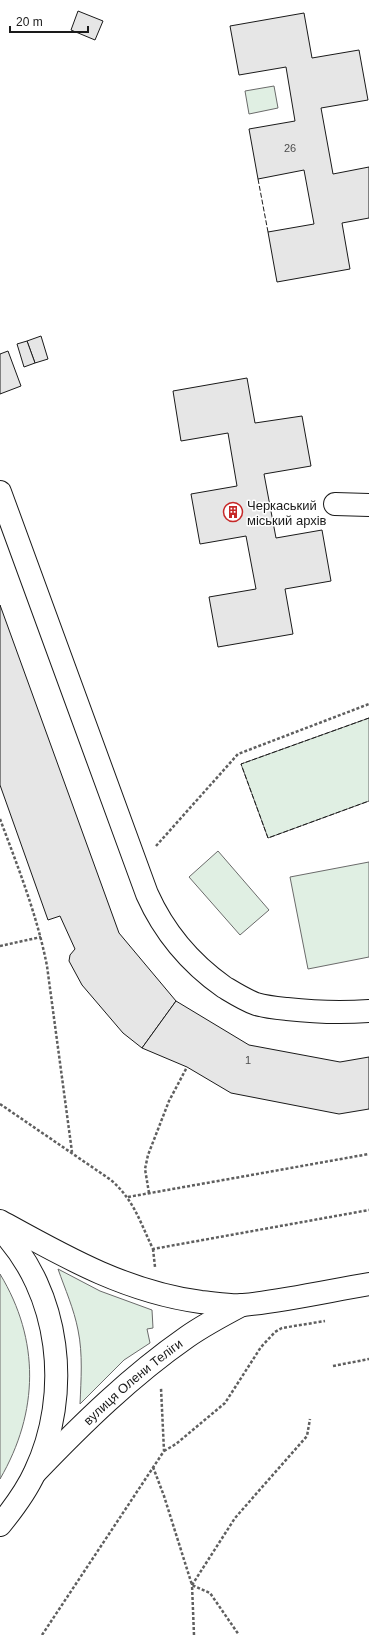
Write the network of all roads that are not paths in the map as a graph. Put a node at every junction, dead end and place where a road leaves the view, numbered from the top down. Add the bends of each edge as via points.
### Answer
1 (0, 492) edge
2 (335, 504) dead end
3 (369, 505) edge
4 (369, 1011) edge
5 (0, 1221) edge
6 (0, 1229) edge
7 (369, 1284) edge
8 (242, 1305) junction
9 (35, 1472) junction
10 (0, 1525) edge

1 - 4 street via 135,864 156,914 167,931 197,965 231,991 251,1002 265,1006 325,1012
2 - 3 street
5 - 8 street, вулиця Олени Теліги via 119,1281 158,1294
6 - 9 street via 24,1260 38,1288 49,1318 55,1349 57,1381 54,1412 47,1443
7 - 8 street, вулиця Олени Теліги
8 - 9 street, вулиця Олени Теліги via 188,1336 162,1355 110,1398
9 - 10 street via 20,1500

